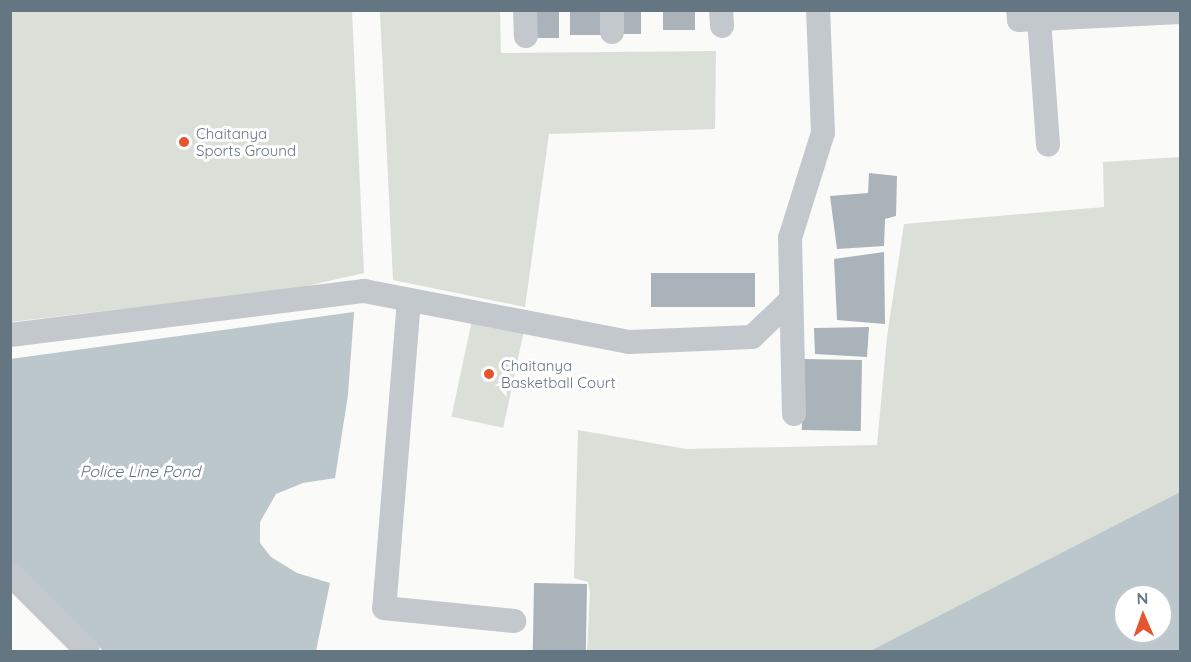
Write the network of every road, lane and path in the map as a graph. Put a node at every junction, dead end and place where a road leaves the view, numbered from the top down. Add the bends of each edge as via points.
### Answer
1 (525, 10) edge
2 (818, 10) edge
3 (1180, 12) edge
4 (1029, 15) edge
5 (526, 36) dead end
6 (1048, 145) dead end
7 (409, 300) junction
8 (791, 300) junction
9 (10, 335) edge
10 (794, 414) dead end
11 (10, 574) edge
12 (514, 621) dead end
13 (88, 651) edge

1 - 5 street
2 - 8 street via 823,133 790,238
3 - 4 street
4 - 6 street
7 - 8 street via 629,342 752,337
7 - 9 street via 364,291
7 - 12 street via 384,608
8 - 10 street
11 - 13 street

